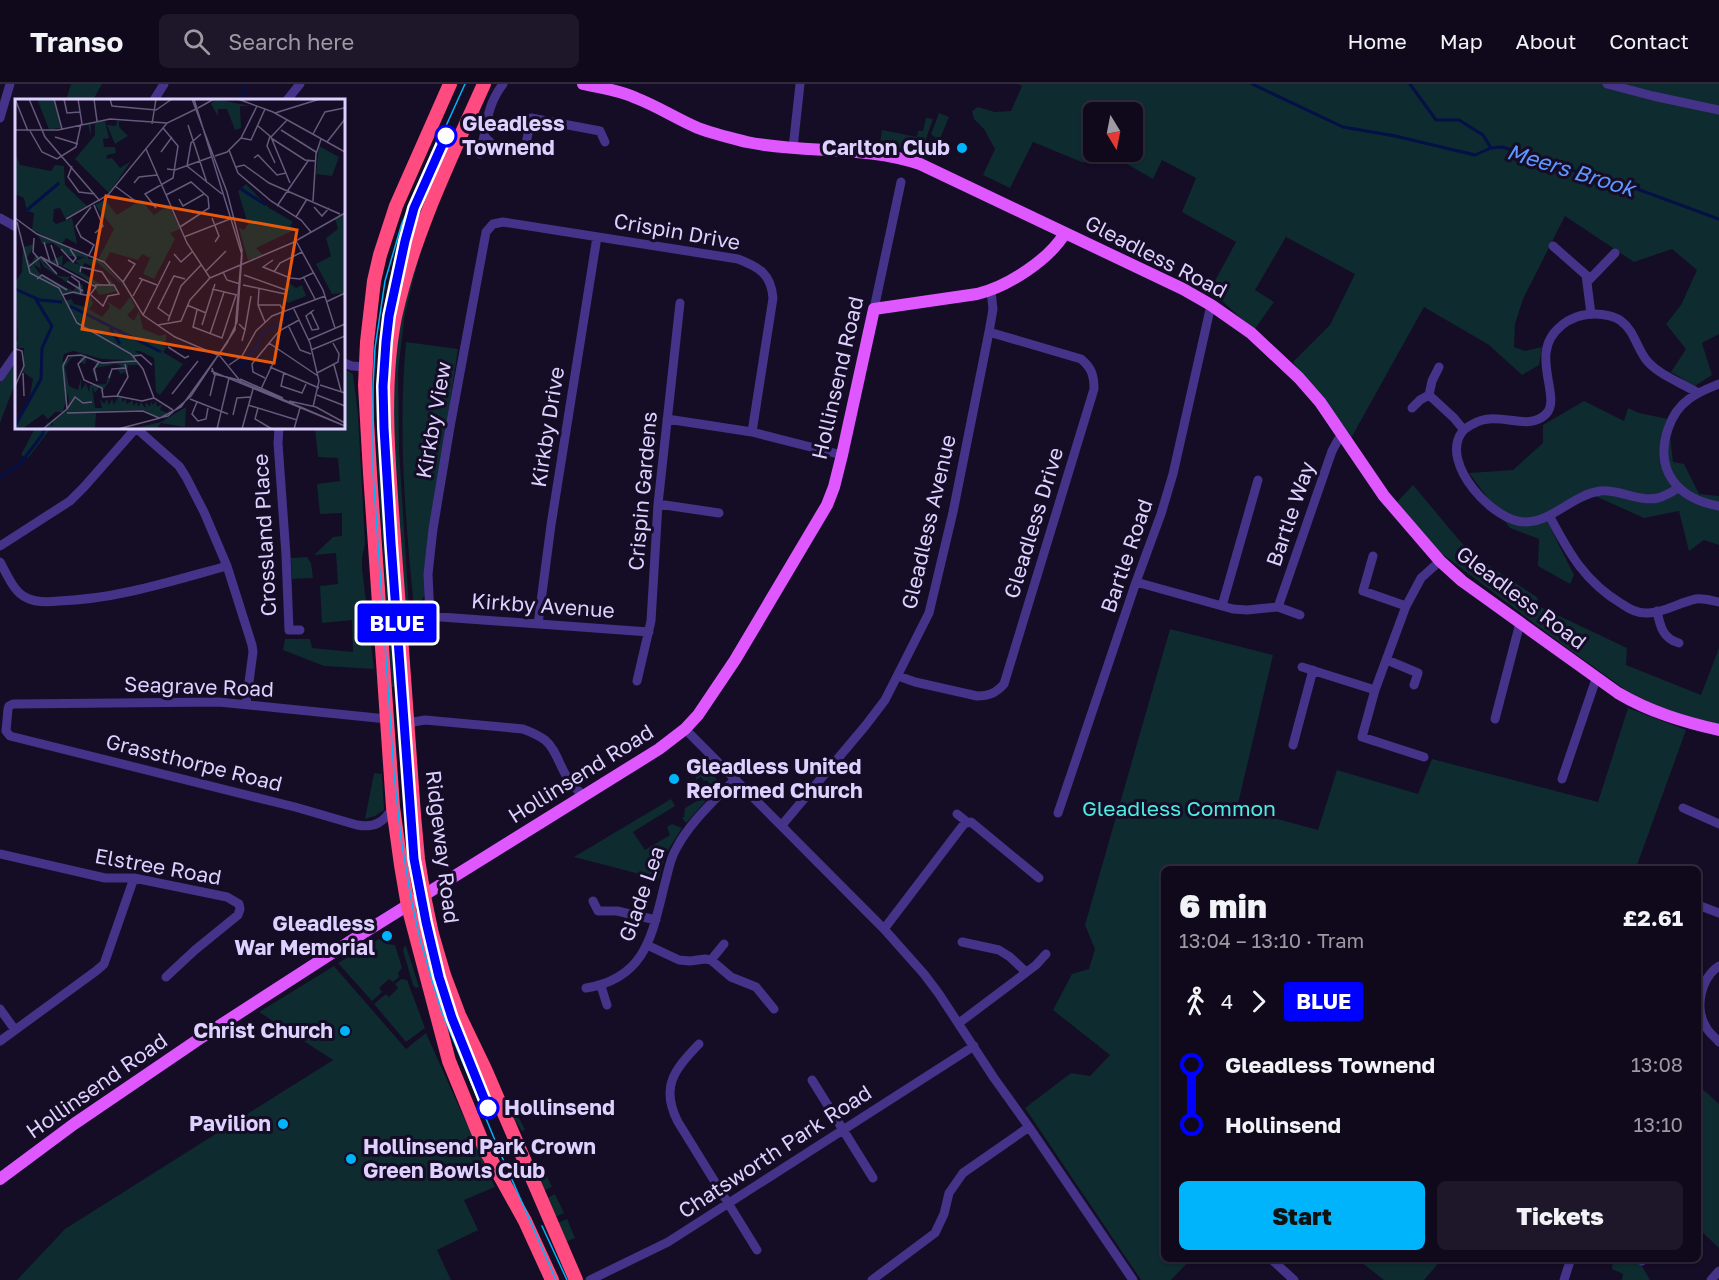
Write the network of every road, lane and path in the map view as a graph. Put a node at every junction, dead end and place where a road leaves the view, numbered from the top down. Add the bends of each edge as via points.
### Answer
1 (10, 84) edge
2 (164, 84) edge
3 (300, 84) edge
4 (440, 84) edge
5 (450, 84) edge
6 (484, 84) edge
7 (503, 84) edge
8 (583, 84) edge
9 (800, 84) edge
10 (1607, 84) edge
11 (155, 99) edge
12 (288, 99) edge
13 (438, 110) junction
14 (1719, 110) edge
15 (0, 118) edge
16 (484, 136) junction
17 (605, 142) dead end
18 (793, 148) junction
19 (480, 154) dead end
20 (901, 182) dead end
21 (0, 218) edge
22 (15, 226) edge
23 (486, 232) joint
24 (1065, 233) junction
25 (597, 237) junction
26 (1553, 246) dead end
27 (1614, 253) dead end
28 (1587, 282) junction
29 (991, 291) junction
30 (680, 303) dead end
31 (1211, 305) junction
32 (874, 309) junction
33 (1591, 314) junction
34 (989, 332) junction
35 (15, 355) edge
36 (345, 363) edge
37 (366, 367) junction
38 (1440, 367) dead end
39 (0, 377) edge
40 (1719, 384) edge
41 (1698, 393) junction
42 (1429, 395) junction
43 (1412, 408) dead end
44 (667, 419) junction
45 (135, 429) edge
46 (137, 429) edge
47 (279, 429) edge
48 (1464, 429) junction
49 (752, 432) junction
50 (1343, 436) junction
51 (842, 455) junction
52 (1258, 480) dead end
53 (1678, 488) junction
54 (658, 504) junction
55 (1719, 506) edge
56 (719, 513) dead end
57 (1550, 517) junction
58 (0, 546) edge
59 (1373, 556) dead end
60 (1440, 561) junction
61 (0, 562) edge
62 (227, 566) junction
63 (1136, 582) junction
64 (1719, 602) edge
65 (1222, 606) junction
66 (1406, 606) junction
67 (1278, 607) junction
68 (1657, 612) junction
69 (399, 614) junction
70 (1300, 615) dead end
71 (430, 616) junction
72 (1520, 623) junction
73 (538, 624) junction
74 (300, 630) dead end
75 (648, 632) junction
76 (1679, 643) dead end
77 (1387, 660) junction
78 (1302, 667) dead end
79 (1313, 670) junction
80 (898, 676) junction
81 (1596, 679) junction
82 (637, 681) dead end
83 (1414, 685) dead end
84 (1375, 690) junction
85 (246, 704) junction
86 (9, 706) joint
87 (387, 719) junction
88 (1495, 719) dead end
89 (685, 729) junction
90 (407, 730) junction
91 (1719, 730) edge
92 (1293, 745) dead end
93 (1424, 757) dead end
94 (735, 779) junction
95 (1562, 779) dead end
96 (583, 795) junction
97 (393, 807) junction
98 (1683, 808) dead end
99 (1058, 813) dead end
100 (957, 814) dead end
101 (967, 822) junction
102 (1719, 824) edge
103 (782, 825) junction
104 (0, 854) edge
105 (134, 878) junction
106 (1039, 878) dead end
107 (424, 896) junction
108 (593, 901) dead end
109 (408, 906) junction
110 (1701, 906) edge
111 (1719, 913) edge
112 (656, 920) junction
113 (884, 929) junction
114 (962, 942) dead end
115 (724, 944) dead end
116 (647, 945) junction
117 (1046, 954) dead end
118 (711, 960) junction
119 (1719, 966) edge
120 (1026, 972) junction
121 (166, 977) dead end
122 (601, 986) junction
123 (586, 988) dead end
124 (1701, 993) edge
125 (607, 1005) dead end
126 (0, 1009) edge
127 (774, 1009) dead end
128 (1701, 1013) edge
129 (959, 1023) junction
130 (15, 1030) junction
131 (0, 1041) edge
132 (1719, 1042) edge
133 (699, 1044) dead end
134 (974, 1046) junction
135 (812, 1080) dead end
136 (1029, 1127) junction
137 (844, 1129) junction
138 (873, 1178) dead end
139 (0, 1179) edge
140 (729, 1203) junction
141 (756, 1250) dead end
142 (1274, 1262) edge
143 (1570, 1262) edge
144 (1719, 1271) edge
145 (552, 1280) edge
146 (576, 1280) edge
147 (590, 1280) edge
148 (872, 1280) edge
149 (1133, 1280) edge
150 (1294, 1280) edge
151 (1564, 1280) edge
152 (1711, 1280) edge

1 - 15 street
2 - 11 street
3 - 12 street
4 - 13 highway
5 - 13 highway, Ridgeway Road
6 - 69 highway, Ridgeway Road via 423,221 395,319 388,428
7 - 16 street via 489,106
8 - 18 main road, Gleadless Road via 635,97 718,134
9 - 18 street
10 - 14 street
13 - 37 highway, Ridgeway Road via 380,255 369,312
16 - 17 street via 498,150 520,152 526,144 531,118 600,131
16 - 19 street
18 - 24 main road, Gleadless Road via 904,159
20 - 32 street, Hollinsend Road
21 - 22 street
23 - 25 street, Crispin Drive via 493,224 503,222
23 - 71 street, Kirkby View via 433,529 428,574
24 - 29 main road via 1049,254
24 - 31 main road, Gleadless Road
25 - 49 street, Crispin Drive via 738,259 761,270 772,287 773,298
25 - 73 street, Kirkby Drive
26 - 28 street via 1586,275
27 - 28 street
28 - 33 street
29 - 32 main road
29 - 34 street, Gleadless Avenue
30 - 44 street, Crispin Gardens
31 - 50 main road, Gleadless Road via 1251,333 1299,378
31 - 63 street, Bartle Road via 1173,474
32 - 51 main road, Hollinsend Road
33 - 41 street via 1621,321 1650,365
33 - 48 street via 1567,321 1552,336 1545,367 1551,404 1543,417 1526,423 1483,418
34 - 80 street, Gleadless Avenue via 934,593 923,627
34 - 80 street, Gleadless Drive via 1081,359 1092,372 1094,389 1004,684 992,694 977,696
35 - 39 street
36 - 37 street
37 - 87 highway, Ridgeway Road
38 - 42 street
40 - 41 street
41 - 53 street via 1672,417 1664,446 1665,463
42 - 43 street
42 - 48 street
44 - 49 street
44 - 54 street, Crispin Gardens
45 - 58 street via 70,501
46 - 62 street via 179,466
47 - 74 street, Crossland Place via 289,630
48 - 57 street via 1458,438 1457,459 1467,481 1480,496 1513,521
49 - 51 street
50 - 60 main road, Gleadless Road via 1384,496
50 - 67 street, Bartle Way via 1332,451
51 - 89 main road, Hollinsend Road via 827,505 735,660
52 - 65 street
53 - 55 street via 1695,500
53 - 57 street via 1652,499 1613,491 1588,494
54 - 56 street
54 - 75 street, Crispin Gardens
57 - 68 street via 1586,576 1630,609
59 - 66 street via 1363,591
60 - 66 street via 1421,578
60 - 72 main road, Gleadless Road
61 - 62 street via 24,597 54,602 102,598
62 - 85 street via 253,652
63 - 65 street
63 - 99 street, Bartle Road
64 - 68 street via 1697,599
65 - 67 street via 1247,610
66 - 77 street
67 - 70 street
68 - 76 street via 1662,631
69 - 71 street, Kirkby Avenue
69 - 90 highway, Ridgeway Road
71 - 73 street, Kirkby Avenue
72 - 81 main road, Gleadless Road
72 - 88 street
73 - 75 street, Kirkby Avenue
75 - 82 street, Crispin Gardens
77 - 83 street via 1418,673
77 - 84 street
78 - 79 street
79 - 84 street
79 - 92 street
80 - 103 street, Gleadless Avenue via 867,725
81 - 91 main road, Gleadless Road via 1634,702 1674,719
81 - 95 street
84 - 93 street via 1362,738
85 - 86 street, Seagrave Road
85 - 87 street, Seagrave Road
86 - 97 street, Grassthorpe Road via 6,730 10,736 365,826 379,823
87 - 97 highway, Ridgeway Road
89 - 94 street
89 - 96 main road, Hollinsend Road
90 - 96 street via 416,720 523,729 552,747 566,777
90 - 107 highway, Ridgeway Road
94 - 103 street
94 - 112 street, Glade Lea via 693,823 674,851
96 - 107 main road, Hollinsend Road
97 - 109 highway, Ridgeway Road
98 - 102 street
100 - 101 street
101 - 106 street
101 - 113 street
103 - 113 street
104 - 105 street, Elstree Road via 105,878
105 - 121 street, Elstree Road via 227,897 239,904 237,915
105 - 130 street via 104,964
107 - 109 main road, Hollinsend Road
107 - 146 highway, Ridgeway Road via 444,975 459,1015
108 - 112 street via 598,911
109 - 139 main road, Hollinsend Road via 199,1039
109 - 145 highway, Ridgeway Road via 456,1080
110 - 111 street
112 - 116 street, Glade Lea
113 - 129 street via 924,974
114 - 120 street via 999,950
115 - 118 street
116 - 118 street via 679,960
116 - 122 street, Glade Lea via 624,975
117 - 120 street
118 - 127 street via 731,977 756,987
119 - 124 street
120 - 129 street
122 - 123 street, Glade Lea
122 - 125 street
126 - 130 street
128 - 132 street via 1706,1027
129 - 134 street
130 - 131 street
133 - 140 street via 675,1073 670,1102 678,1122
134 - 136 street
134 - 137 street, Chatsworth Park Road
135 - 137 street
136 - 148 street via 963,1173 949,1193 934,1233
136 - 149 street
137 - 138 street
137 - 140 street, Chatsworth Park Road
140 - 141 street
140 - 147 street, Chatsworth Park Road via 668,1242
142 - 150 street
143 - 151 street
144 - 152 street

